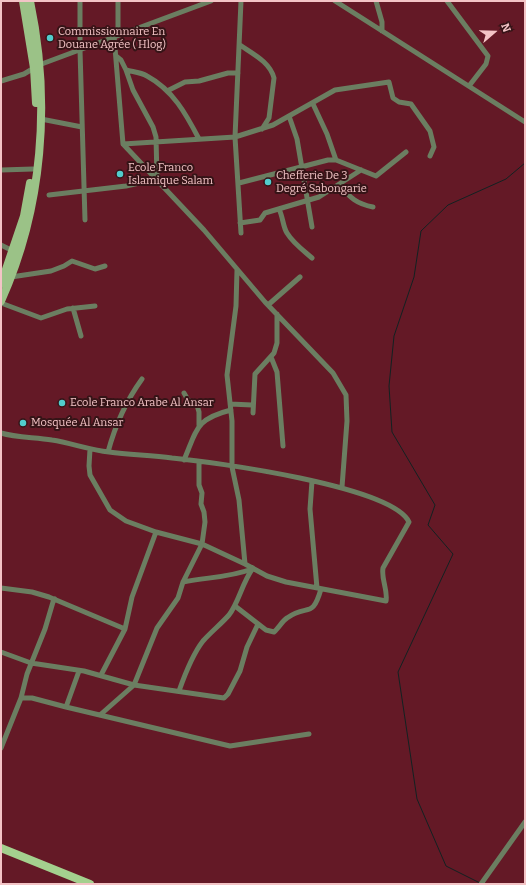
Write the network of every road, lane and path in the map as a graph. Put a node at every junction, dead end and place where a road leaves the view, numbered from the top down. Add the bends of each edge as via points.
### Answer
1 (23, 1) edge
2 (30, 1) edge
3 (80, 1) edge
4 (118, 1) edge
5 (210, 1) edge
6 (241, 1) edge
7 (335, 1) edge
8 (376, 1) edge
9 (449, 2) edge
10 (382, 31) junction
11 (116, 36) junction
12 (240, 45) junction
13 (80, 50) junction
14 (116, 56) junction
15 (37, 67) junction
16 (126, 70) junction
17 (238, 73) junction
18 (1, 81) edge
19 (469, 86) junction
20 (167, 91) junction
21 (313, 104) junction
22 (289, 116) junction
23 (41, 119) junction
24 (268, 122) junction
25 (525, 122) edge
26 (273, 125) junction
27 (82, 127) junction
28 (261, 130) junction
29 (235, 137) junction
30 (199, 139) junction
31 (157, 142) junction
32 (123, 144) junction
33 (406, 152) dead end
34 (430, 156) dead end
35 (336, 160) junction
36 (302, 167) junction
37 (33, 169) junction
38 (1, 170) edge
39 (361, 170) junction
40 (156, 179) junction
41 (239, 183) junction
42 (340, 185) junction
43 (83, 192) junction
44 (49, 195) dead end
45 (308, 201) junction
46 (373, 207) dead end
47 (279, 209) junction
48 (85, 220) dead end
49 (240, 223) junction
50 (312, 227) dead end
51 (242, 233) dead end
52 (1, 245) edge
53 (13, 251) junction
54 (312, 258) dead end
55 (105, 266) dead end
56 (237, 270) junction
57 (11, 277) junction
58 (300, 278) dead end
59 (1, 284) edge
60 (1, 302) edge
61 (268, 305) junction
62 (94, 306) dead end
63 (73, 308) junction
64 (277, 314) junction
65 (81, 336) dead end
66 (271, 357) junction
67 (142, 380) dead end
68 (184, 393) dead end
69 (230, 404) junction
70 (252, 405) junction
71 (231, 410) junction
72 (253, 413) dead end
73 (199, 426) junction
74 (1, 433) edge
75 (283, 446) dead end
76 (90, 448) junction
77 (108, 452) junction
78 (184, 460) junction
79 (200, 462) junction
80 (232, 467) junction
81 (312, 480) junction
82 (342, 487) junction
83 (156, 532) junction
84 (202, 544) junction
85 (245, 564) junction
86 (253, 568) junction
87 (183, 582) junction
88 (1, 588) edge
89 (319, 588) junction
90 (55, 599) junction
91 (235, 606) junction
92 (258, 624) junction
93 (125, 629) junction
94 (1, 652) edge
95 (31, 663) junction
96 (79, 671) junction
97 (101, 675) junction
98 (134, 685) junction
99 (179, 691) junction
100 (21, 698) junction
101 (66, 707) junction
102 (100, 715) junction
103 (309, 734) dead end
104 (1, 748) edge
105 (525, 822) edge
106 (1, 848) edge
107 (90, 884) edge
108 (481, 884) edge

1 - 15 main road
2 - 15 main road via 35,26
3 - 13 street
4 - 11 street
5 - 11 street
6 - 12 street
7 - 10 street
8 - 10 street
9 - 19 street via 488,56 486,64
10 - 19 street
11 - 13 street
11 - 14 street
12 - 17 street
12 - 24 street via 266,64 272,73
13 - 15 street
13 - 27 street
14 - 16 street
14 - 32 street
15 - 18 street
15 - 23 main road
15 - 37 main road
16 - 20 street via 146,75
16 - 31 street via 133,90 153,127
17 - 20 street via 228,73 198,82 185,82
17 - 29 street
19 - 25 street
20 - 30 street via 182,106
21 - 22 street
21 - 34 street via 335,90 389,82 393,98 411,104 430,131 434,147
21 - 35 street
22 - 26 street
22 - 36 street via 297,139
23 - 27 street
23 - 57 main road via 38,169 32,205
24 - 26 street
24 - 28 street
26 - 28 street
27 - 43 street
28 - 29 street
29 - 30 street
29 - 41 street
30 - 31 street
31 - 32 street
31 - 40 street
32 - 40 street
33 - 39 street via 378,176
35 - 36 street
35 - 39 street
36 - 41 street
36 - 45 street
37 - 38 street
37 - 53 main road via 24,216
39 - 42 street
40 - 43 street
40 - 56 street
41 - 49 street
42 - 45 street
42 - 46 street via 350,198
43 - 44 street
43 - 48 street
45 - 47 street
45 - 50 street
47 - 49 street via 265,213 260,220
47 - 54 street via 286,232
49 - 51 street
52 - 53 street
53 - 59 main road
55 - 57 street via 94,269 72,260 50,271
56 - 61 street
56 - 69 street via 236,306 228,375
57 - 60 main road
58 - 61 street
60 - 63 street via 41,318
61 - 64 street
62 - 63 street
63 - 65 street
64 - 66 street via 277,342
64 - 82 street via 333,373 346,394 347,421
66 - 70 street via 255,374
66 - 75 street via 277,372
67 - 77 street via 132,393 112,434
68 - 73 street via 188,400 197,405 200,412
69 - 70 street
69 - 71 street
70 - 72 street
71 - 73 street via 211,417
71 - 80 street
73 - 78 street
74 - 76 street
76 - 77 street
76 - 83 street via 90,475 110,510 126,520
77 - 78 street
78 - 79 street
79 - 80 street
79 - 84 street via 199,485 205,522
80 - 81 street
80 - 85 street via 239,500
81 - 82 street
81 - 89 street via 310,509
82 - 89 street via 390,505 407,519 409,524 383,568 386,601
83 - 84 street
83 - 93 street via 132,597
84 - 85 street
84 - 87 street
85 - 86 street
86 - 87 street via 229,577 199,578
86 - 89 street via 286,582
86 - 91 street via 246,578
87 - 98 street via 178,598 157,628
88 - 90 street via 32,592
89 - 92 street via 313,608 286,619 274,632
90 - 93 street
90 - 95 street
91 - 92 street
91 - 99 street via 202,642 186,671
92 - 99 street via 247,647 240,671 226,697
93 - 97 street
94 - 95 street
95 - 96 street
95 - 100 street
96 - 97 street
96 - 101 street
97 - 98 street
98 - 99 street
98 - 102 street
100 - 101 street via 32,698
100 - 104 street
101 - 102 street
102 - 103 street via 230,746
105 - 108 street
106 - 107 highway

